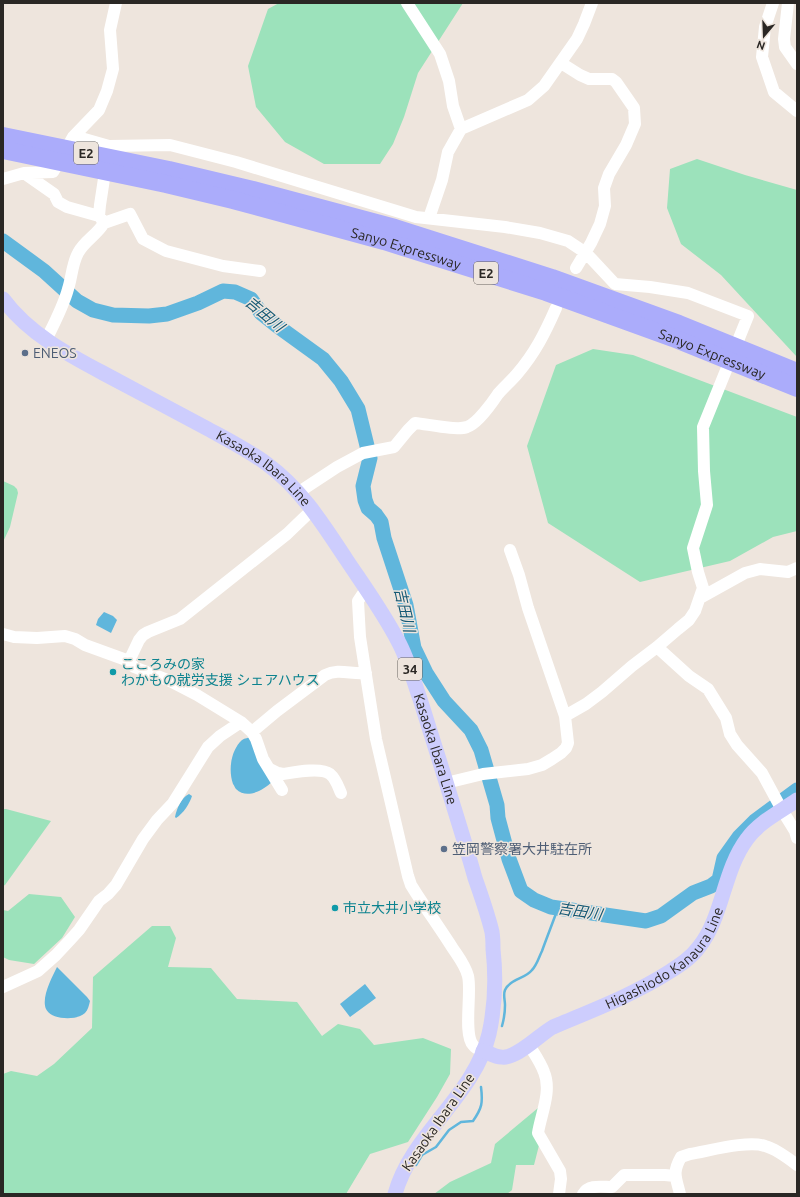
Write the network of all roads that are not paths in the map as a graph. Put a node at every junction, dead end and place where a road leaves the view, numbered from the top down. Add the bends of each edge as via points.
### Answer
1 (116, 3) edge
2 (407, 3) edge
3 (592, 3) edge
4 (773, 3) edge
5 (788, 3) edge
6 (561, 63) junction
7 (797, 64) edge
8 (797, 111) edge
9 (461, 129) junction
10 (75, 134) junction
11 (3, 136) edge
12 (109, 146) junction
13 (3, 150) edge
14 (3, 155) edge
15 (74, 165) junction
16 (24, 173) junction
17 (168, 177) junction
18 (3, 179) edge
19 (429, 218) junction
20 (102, 219) junction
21 (586, 253) junction
22 (576, 268) dead end
23 (260, 271) dead end
24 (4, 302) edge
25 (556, 308) dead end
26 (45, 339) junction
27 (797, 372) edge
28 (797, 388) edge
29 (299, 492) junction
30 (312, 510) junction
31 (510, 550) dead end
32 (797, 568) edge
33 (368, 591) junction
34 (700, 598) junction
35 (3, 634) edge
36 (657, 647) junction
37 (129, 661) junction
38 (366, 673) junction
39 (565, 716) junction
40 (241, 722) junction
41 (252, 732) junction
42 (270, 769) junction
43 (446, 783) junction
44 (282, 790) dead end
45 (341, 793) dead end
46 (797, 800) edge
47 (779, 805) junction
48 (796, 833) edge
49 (3, 987) edge
50 (529, 1045) junction
51 (483, 1051) junction
52 (797, 1165) edge
53 (676, 1176) junction
54 (395, 1194) edge
55 (559, 1194) edge
56 (584, 1194) edge
57 (680, 1194) edge

1 - 10 street via 110,30 113,70 107,91 99,110
2 - 9 street via 440,54
3 - 6 street via 578,39
4 - 8 street via 765,26 762,57 774,92
5 - 7 street via 785,47
6 - 9 street via 544,86 528,100
6 - 21 street via 589,79 612,79 634,108 635,124 626,146 609,174 604,188 605,206 600,224
9 - 19 street via 448,152
10 - 12 street
10 - 16 street via 53,172
11 - 17 highway, Sanyo Expressway / E2
12 - 19 street via 170,144
12 - 20 street via 100,205
13 - 15 highway, Sanyo Expressway / E2
14 - 15 highway
15 - 17 highway, Sanyo Expressway / E2
16 - 18 street
16 - 20 street via 54,194 58,202
17 - 27 highway, Sanyo Expressway / E2 via 253,190 395,228 552,278 678,324
17 - 28 highway, Sanyo Expressway / E2 via 233,200 384,241 546,292 673,338
19 - 21 street via 540,233 568,242
20 - 23 street via 130,214 144,239 166,251 223,266
20 - 26 street via 96,234 77,254 67,294
21 - 22 street
21 - 34 street via 615,284 688,293 748,316 703,427 708,506 693,548 703,588
24 - 26 main road, Kasaoka Ibara Line / 34
25 - 29 street via 537,348 493,403 473,423 467,427 455,428 415,423 394,448 369,453 337,468
26 - 29 main road, Kasaoka Ibara Line / 34 via 236,445 266,464
29 - 30 main road, Kasaoka Ibara Line / 34
30 - 33 main road, Kasaoka Ibara Line / 34
30 - 37 street via 180,619 143,635
31 - 39 street
32 - 34 street via 788,572 760,569 746,572
33 - 38 street via 358,601
33 - 43 main road, Kasaoka Ibara Line / 34 via 399,642
34 - 36 street via 689,620
35 - 37 street via 37,638 65,636
36 - 39 street via 586,704
36 - 47 street via 689,676 708,689 726,718 730,734 762,773
37 - 40 street via 134,667 168,680
38 - 41 street via 336,671 325,675
38 - 51 street via 376,739 410,880 460,958 466,972 469,981 470,1040 475,1047
39 - 43 street via 568,743 552,760 528,769 487,773
40 - 41 street
40 - 49 street via 208,748 173,803 143,839 116,885 99,901 79,930 38,971
41 - 42 street
42 - 44 street
42 - 45 street via 283,774 322,771 329,773
43 - 51 main road, Kasaoka Ibara Line / 34 via 492,932 495,972 493,1004 489,1033
46 - 47 main road, Higashiodo Kanaura Line
47 - 48 street
47 - 50 main road, Higashiodo Kanaura Line via 741,847 712,923 693,955 642,988 553,1027
50 - 51 main road, Higashiodo Kanaura Line via 513,1055 501,1058
50 - 55 street via 546,1079 547,1091 538,1133 560,1171
51 - 54 main road, Kasaoka Ibara Line / 34 via 464,1088 416,1150 401,1176
52 - 53 street via 770,1148 752,1143 681,1157 676,1166
53 - 56 street via 624,1175 612,1187 592,1186
53 - 57 street

